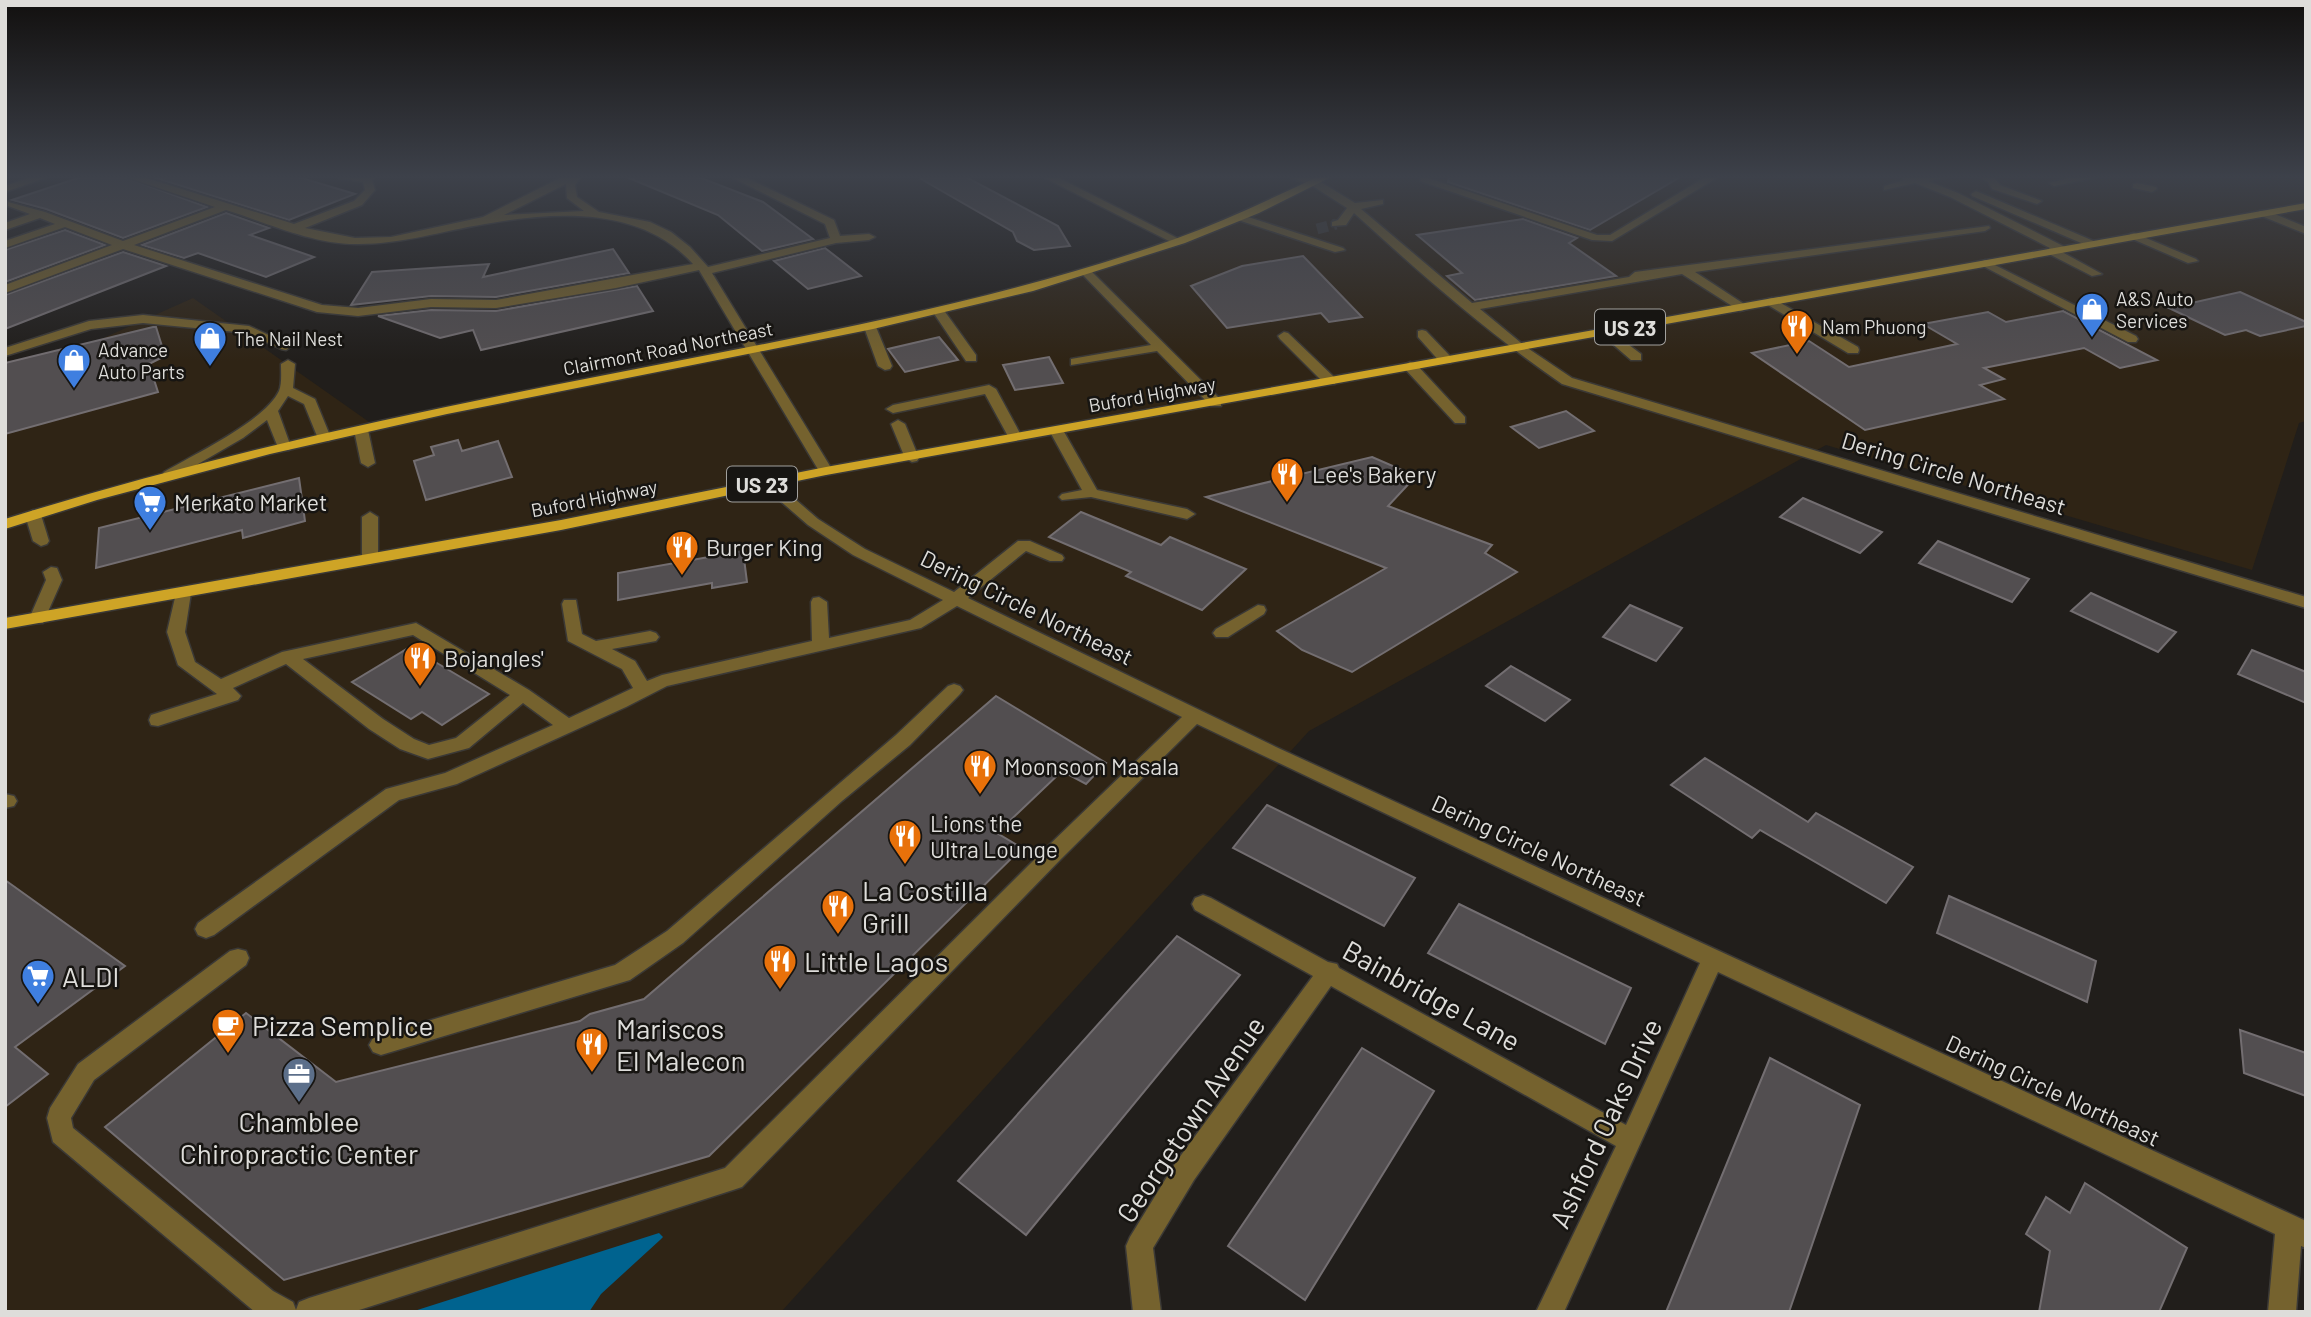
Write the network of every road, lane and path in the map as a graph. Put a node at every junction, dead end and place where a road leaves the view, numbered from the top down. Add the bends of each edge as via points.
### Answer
1 (26, 237) edge
2 (104, 237) edge
3 (141, 237) edge
4 (331, 237) edge
5 (403, 237) edge
6 (670, 237) edge
7 (864, 237) edge
8 (1170, 237) edge
9 (1187, 237) edge
10 (1303, 237) edge
11 (1386, 237) edge
12 (1594, 237) edge
13 (1613, 237) edge
14 (1923, 237) edge
15 (2033, 237) edge
16 (2077, 237) edge
17 (2126, 237) edge
18 (2137, 237) edge
19 (836, 240) joint
20 (1177, 241) junction
21 (123, 244) junction
22 (2092, 244) junction
23 (5, 245) edge
24 (1339, 250) dead end
25 (2056, 250) junction
26 (2192, 261) dead end
27 (1985, 263) junction
28 (703, 268) junction
29 (1684, 270) junction
30 (1087, 273) junction
31 (2096, 274) dead end
32 (5, 289) edge
33 (1772, 302) junction
34 (1470, 307) junction
35 (1740, 307) junction
36 (939, 312) junction
37 (870, 327) junction
38 (1605, 331) junction
39 (1422, 334) dead end
40 (1284, 336) dead end
41 (2132, 339) dead end
42 (286, 346) dead end
43 (1160, 346) junction
44 (1519, 347) junction
45 (1853, 350) dead end
46 (752, 351) junction
47 (5, 352) edge
48 (1636, 357) dead end
49 (971, 358) dead end
50 (1447, 360) junction
51 (1076, 362) dead end
52 (288, 364) dead end
53 (886, 366) dead end
54 (1410, 366) junction
55 (1330, 381) junction
56 (286, 390) junction
57 (1216, 403) junction
58 (271, 411) junction
59 (1460, 420) dead end
60 (361, 430) junction
61 (1056, 430) junction
62 (1015, 437) junction
63 (324, 438) junction
64 (284, 447) junction
65 (912, 458) junction
66 (368, 463) dead end
67 (826, 471) junction
68 (169, 475) junction
69 (768, 483) junction
70 (1091, 493) junction
71 (1067, 497) dead end
72 (1187, 514) dead end
73 (33, 515) junction
74 (370, 517) dead end
75 (5, 524) edge
76 (41, 541) dead end
77 (1056, 558) dead end
78 (370, 559) junction
79 (51, 572) dead end
80 (183, 593) junction
81 (955, 600) junction
82 (818, 602) dead end
83 (2306, 603) edge
84 (570, 604) dead end
85 (1258, 610) dead end
86 (37, 619) junction
87 (5, 624) edge
88 (1222, 633) dead end
89 (650, 637) dead end
90 (821, 645) junction
91 (593, 647) junction
92 (288, 656) junction
93 (220, 687) junction
94 (643, 690) junction
95 (954, 690) dead end
96 (523, 694) junction
97 (1195, 715) junction
98 (158, 720) dead end
99 (567, 726) junction
100 (1203, 904) dead end
101 (206, 929) dead end
102 (238, 958) dead end
103 (1713, 959) junction
104 (1329, 971) junction
105 (381, 1045) dead end
106 (1631, 1140) junction
107 (2297, 1231) edge
108 (283, 1312) edge
109 (309, 1312) edge
110 (1147, 1312) edge
111 (1550, 1312) edge
112 (2282, 1312) edge

1 - 23 street
2 - 21 street
3 - 21 street
4 - 5 street
6 - 28 street
7 - 19 street
8 - 20 street
9 - 20 main road, Clairmont Road Northeast
10 - 24 street
11 - 34 street, Dering Circle Northeast
12 - 13 street
14 - 29 street
15 - 25 street
16 - 22 street
17 - 22 main road, Buford Highway / US 23
18 - 26 street
19 - 28 street
20 - 30 main road, Clairmont Road Northeast
21 - 28 street via 321,309 358,312 430,303 496,304
21 - 32 street
22 - 25 main road, Buford Highway / US 23
25 - 27 main road, Buford Highway / US 23
25 - 31 street
27 - 33 main road, Buford Highway / US 23
27 - 41 street
28 - 46 street
29 - 34 street
29 - 35 street
30 - 36 main road, Clairmont Road Northeast
30 - 43 street
33 - 35 main road, Buford Highway / US 23
33 - 45 street
34 - 44 street, Dering Circle Northeast
35 - 38 main road, Buford Highway / US 23
36 - 37 main road, Clairmont Road Northeast
36 - 49 street
37 - 46 main road, Clairmont Road Northeast
37 - 53 street
38 - 44 main road, Buford Highway / US 23
38 - 48 street
39 - 50 street
40 - 55 street
42 - 47 street via 249,330 143,319 89,325
43 - 51 street
43 - 57 street
44 - 50 main road, Buford Highway / US 23
44 - 83 street, Dering Circle Northeast via 1567,382
46 - 60 main road, Clairmont Road Northeast
46 - 67 street
50 - 54 main road, Buford Highway / US 23
52 - 56 street
54 - 55 main road, Buford Highway / US 23
54 - 59 street
55 - 57 main road, Buford Highway / US 23
56 - 58 street
56 - 63 street via 310,402
57 - 61 main road, Buford Highway / US 23
58 - 64 street
58 - 68 street
60 - 63 main road, Clairmont Road Northeast
60 - 66 street
61 - 62 main road, Buford Highway / US 23
61 - 70 street
62 - 65 main road, Buford Highway / US 23
62 - 65 street via 989,389 895,416
63 - 64 main road, Clairmont Road Northeast
64 - 68 main road, Clairmont Road Northeast
65 - 67 main road, Buford Highway / US 23
67 - 69 main road, Buford Highway / US 23
68 - 73 main road, Clairmont Road Northeast
69 - 78 main road, Buford Highway / US 23
69 - 81 street, Dering Circle Northeast via 813,522 859,552
70 - 71 street
70 - 72 street
73 - 75 main road, Clairmont Road Northeast
73 - 76 street
74 - 78 street
77 - 81 street via 1024,544
78 - 80 main road, Buford Highway / US 23
79 - 86 street via 54,580
80 - 86 main road, Buford Highway / US 23
80 - 93 street via 176,632 187,665
81 - 90 street via 915,624
81 - 97 street, Dering Circle Northeast
82 - 90 street
84 - 91 street via 574,637
85 - 88 street
86 - 87 main road, Buford Highway / US 23
89 - 91 street
90 - 94 street via 662,681
91 - 94 street via 629,665
92 - 93 street
92 - 96 street via 416,629
92 - 96 street via 376,724 428,752 462,743
93 - 98 street via 232,696
94 - 99 street
95 - 105 street via 903,740 676,937 622,973
96 - 99 street
97 - 103 street, Dering Circle Northeast
97 - 109 street via 733,1178
99 - 101 street via 450,779 393,794
100 - 104 street, Bainbridge Lane
102 - 108 street via 86,1072 66,1099 59,1127 263,1301
103 - 106 street, Ashford Oaks Drive
103 - 107 street, Dering Circle Northeast
104 - 106 street, Bainbridge Lane
104 - 110 street, Georgetown Avenue via 1185,1171 1139,1245
106 - 111 street, Ashford Oaks Drive
107 - 112 street

